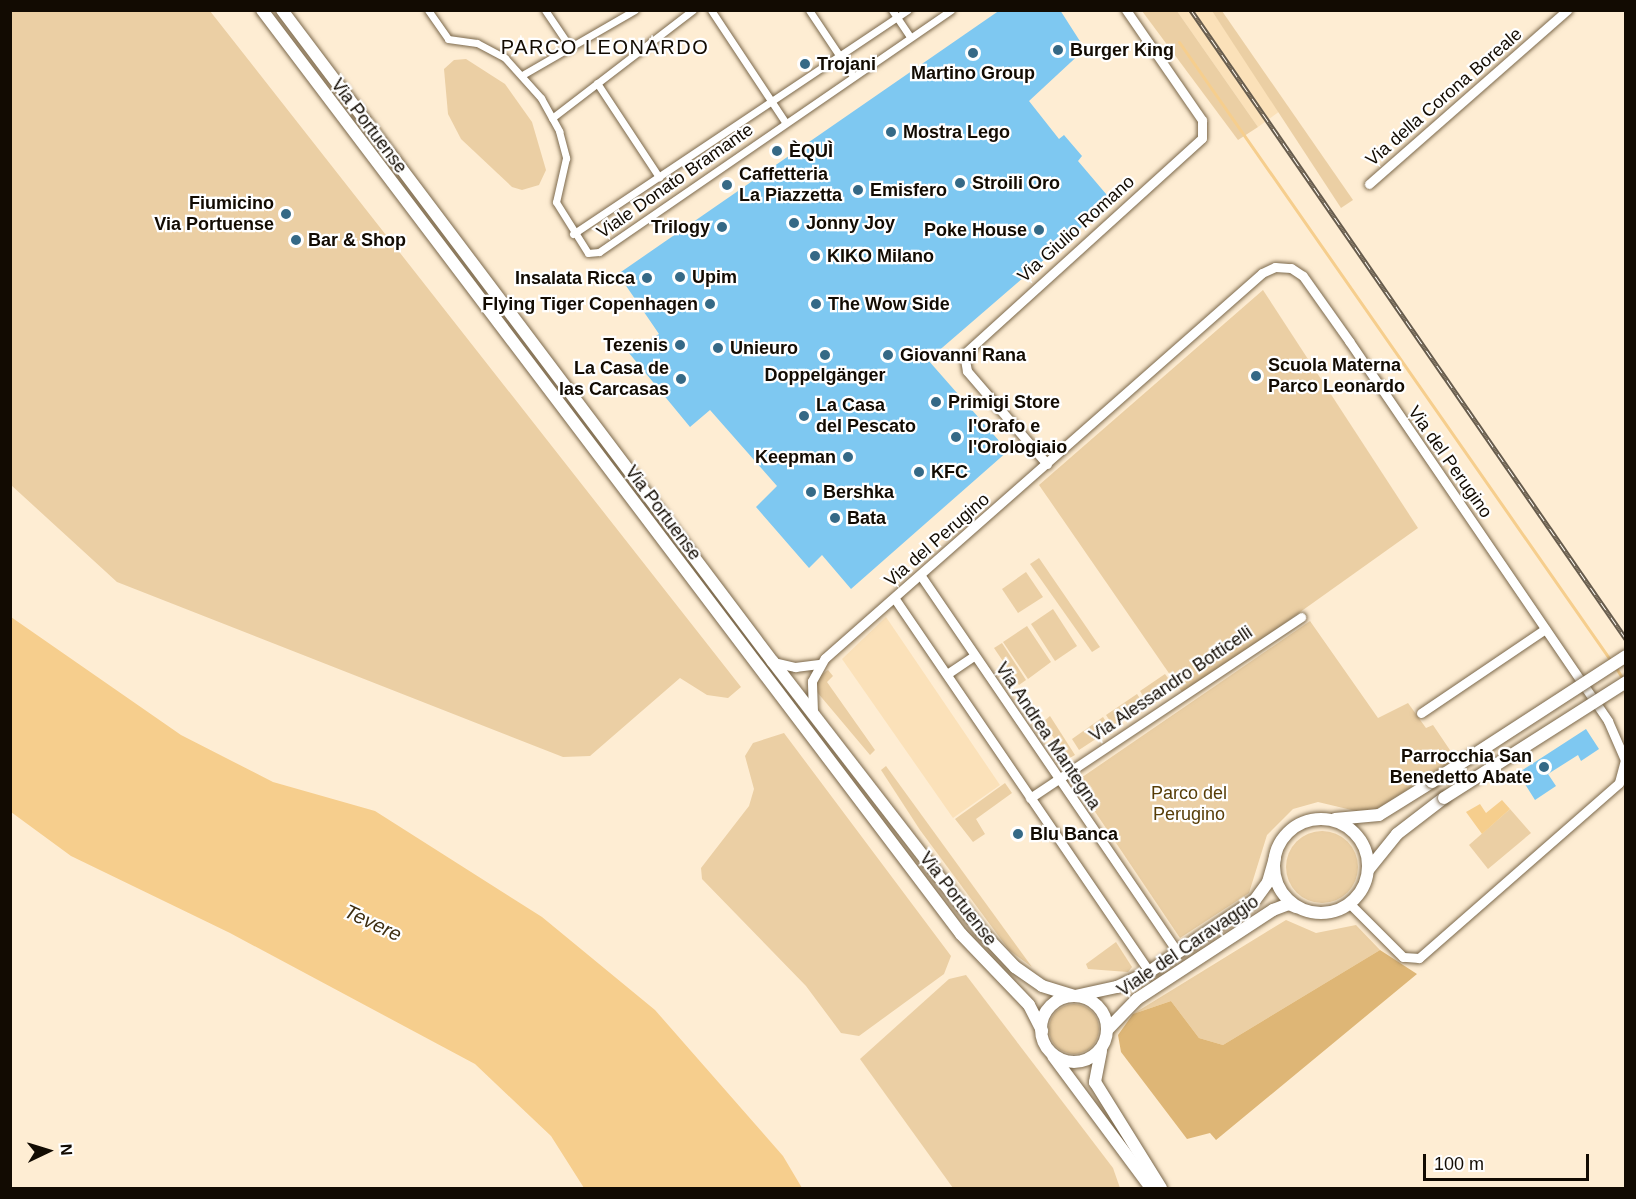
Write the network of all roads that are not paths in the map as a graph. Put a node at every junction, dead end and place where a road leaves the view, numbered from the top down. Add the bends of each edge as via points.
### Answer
1 (262, 10) edge
2 (282, 10) edge
3 (428, 10) edge
4 (545, 10) edge
5 (635, 10) edge
6 (693, 10) edge
7 (711, 10) edge
8 (809, 10) edge
9 (892, 10) edge
10 (908, 10) edge
11 (951, 10) edge
12 (1126, 10) edge
13 (1567, 10) edge
14 (897, 18) junction
15 (910, 37) junction
16 (570, 48) junction
17 (840, 56) junction
18 (524, 74) junction
19 (853, 75) junction
20 (597, 83) junction
21 (771, 102) junction
22 (552, 118) junction
23 (785, 122) junction
24 (659, 177) junction
25 (1369, 184) dead end
26 (573, 234) junction
27 (1047, 464) junction
28 (921, 576) junction
29 (895, 599) junction
30 (1301, 617) dead end
31 (1545, 629) junction
32 (974, 656) junction
33 (1626, 656) edge
34 (773, 662) junction
35 (819, 664) junction
36 (947, 674) junction
37 (1626, 682) edge
38 (1421, 713) dead end
39 (814, 715) junction
40 (1058, 781) junction
41 (1030, 798) junction
42 (1324, 819) junction
43 (1275, 857) junction
44 (1368, 870) junction
45 (1350, 904) junction
46 (1296, 906) junction
47 (1178, 953) junction
48 (1149, 972) junction
49 (1075, 996) junction
50 (1107, 1030) junction
51 (1042, 1031) junction
52 (1102, 1047) junction
53 (1049, 1050) junction
54 (1151, 1188) edge
55 (1161, 1188) edge

1 - 51 street, Via Portuense via 961,934 1026,1000
2 - 34 street, Via Portuense
3 - 18 street via 448,39 477,43
4 - 16 street
5 - 16 street
6 - 20 street
7 - 21 street
8 - 17 street
9 - 14 street
10 - 14 street, Viale Donato Bramante
11 - 15 street, Viale Donato Bramante
12 - 27 street, Via Giulio Romano via 1202,120 1202,138 969,345 964,357 967,371
13 - 25 street, Via della Corona Boreale
14 - 15 street
14 - 17 street, Viale Donato Bramante
15 - 19 street, Viale Donato Bramante
16 - 18 street
17 - 19 street
17 - 21 street, Viale Donato Bramante
18 - 22 street
19 - 23 street, Viale Donato Bramante
20 - 22 street
20 - 24 street
21 - 23 street
21 - 24 street, Viale Donato Bramante
22 - 26 street via 566,158 556,202
23 - 26 street, Viale Donato Bramante via 599,252 588,253
24 - 26 street, Viale Donato Bramante
27 - 28 street, Via del Perugino
27 - 31 street, Via del Perugino via 1262,273 1275,267 1291,268 1303,276 1337,324
28 - 29 street, Via del Perugino
28 - 32 street, Via Andrea Mantegna
29 - 35 street, Via del Perugino
29 - 36 street
30 - 40 street, Via Alessandro Botticelli
31 - 38 street
31 - 45 street, Via del Perugino via 1608,721 1625,760 1619,783 1415,960 1402,957
32 - 36 street, Via Andrea Mantegna
32 - 40 street, Via Andrea Mantegna
33 - 42 street, bridge via 1379,815
34 - 35 street via 795,667
34 - 39 street, Via Portuense
35 - 39 street via 811,687
36 - 41 street
37 - 44 street, bridge via 1444,798 1397,834
39 - 49 street, Via Portuense via 998,951 1032,981
40 - 41 street, Via Alessandro Botticelli
40 - 47 street, Via Andrea Mantegna
41 - 48 street
42 - 43 street via 1298,825 1283,839
42 - 44 street via 1352,830 1362,842
43 - 46 street via 1278,885
43 - 47 street, Viale del Caravaggio via 1268,882 1255,900
44 - 45 street via 1365,885
45 - 46 street via 1324,914
46 - 50 street, Viale del Caravaggio via 1289,904 1273,910 1137,999
47 - 48 street, Viale del Caravaggio
48 - 49 street, Viale del Caravaggio via 1109,990
49 - 50 street via 1094,1003
49 - 51 street via 1055,1003
50 - 52 street
51 - 53 street
52 - 53 street via 1077,1062
52 - 55 street via 1095,1082
53 - 54 street

